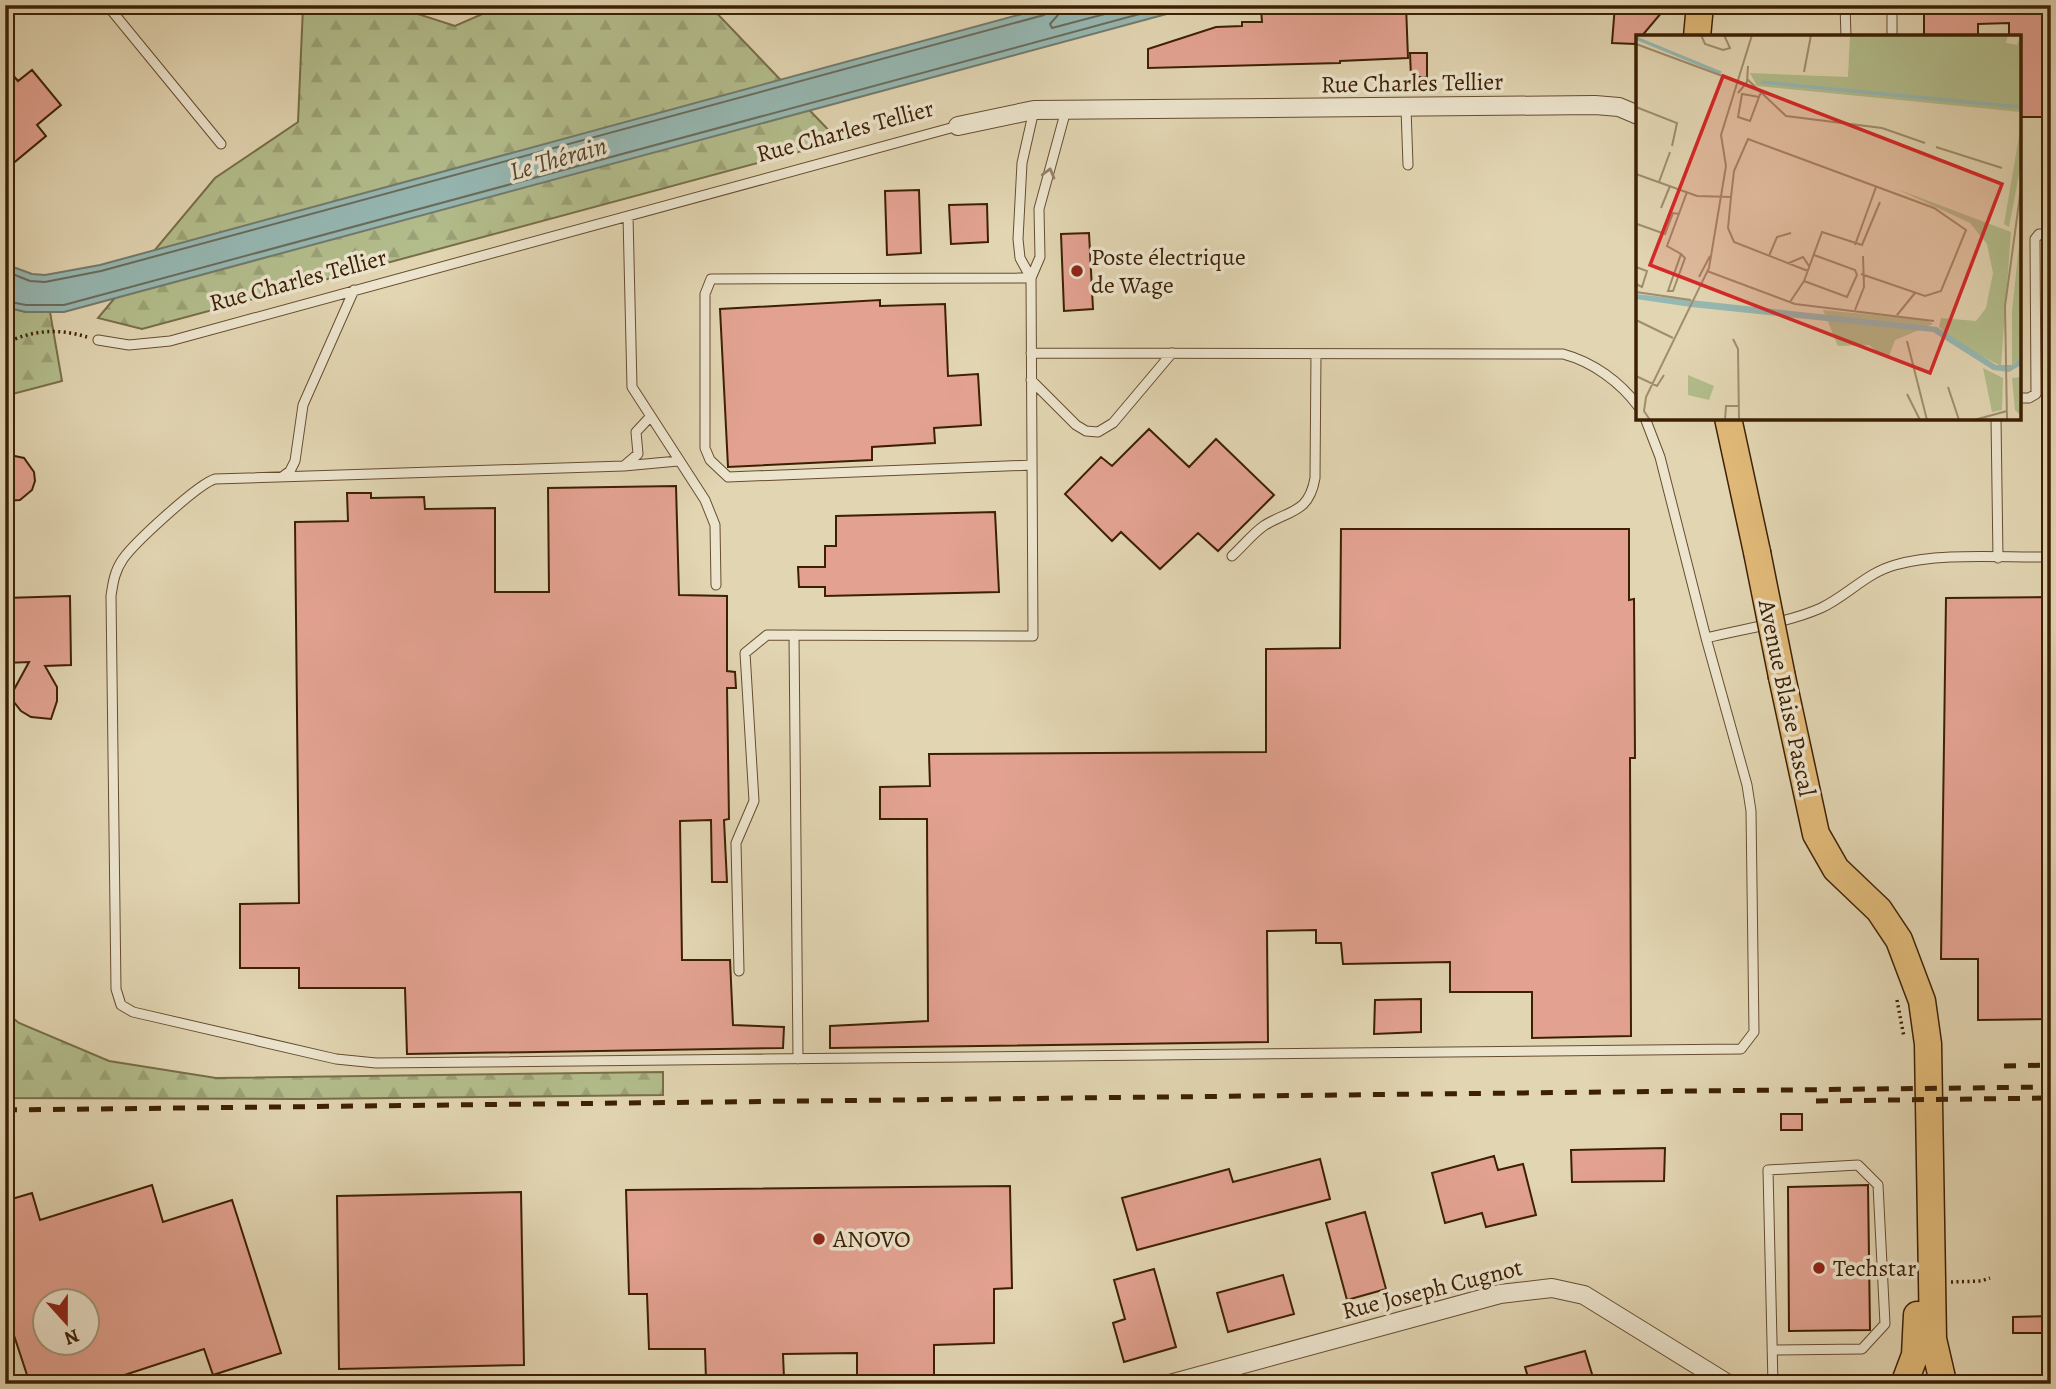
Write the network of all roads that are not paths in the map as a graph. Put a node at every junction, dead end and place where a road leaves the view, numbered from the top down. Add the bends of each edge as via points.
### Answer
1 (107, 5) edge
2 (1700, 5) edge
3 (1717, 5) edge
4 (1845, 5) edge
5 (1892, 5) edge
6 (1697, 35) edge
7 (1714, 35) edge
8 (1846, 35) edge
9 (1892, 35) edge
10 (1406, 108) junction
11 (1034, 110) junction
12 (1066, 110) junction
13 (1633, 111) edge
14 (958, 126) joint
15 (221, 144) dead end
16 (1408, 165) dead end
17 (628, 216) junction
18 (2051, 234) edge
19 (1031, 278) junction
20 (354, 290) junction
21 (98, 340) road end
22 (1031, 353) junction
23 (1172, 353) junction
24 (1316, 354) junction
25 (1031, 380) junction
26 (2021, 398) edge
27 (1636, 403) edge
28 (650, 417) junction
29 (1646, 420) edge
30 (1728, 420) edge
31 (1996, 420) edge
32 (678, 461) junction
33 (1032, 465) junction
34 (624, 466) junction
35 (282, 477) junction
36 (1232, 556) dead end
37 (1998, 558) junction
38 (2051, 558) edge
39 (716, 585) dead end
40 (794, 635) junction
41 (1706, 638) junction
42 (1903, 950) junction
43 (739, 971) dead end
44 (798, 1059) junction
45 (1772, 1350) junction
46 (1903, 1381) edge
47 (1946, 1381) edge
48 (1170, 1384) edge
49 (1728, 1384) edge
50 (1773, 1384) edge

1 - 15 lane
2 - 6 main road
3 - 7 main road
4 - 8 lane
5 - 9 lane
10 - 12 street, Rue Charles Tellier
10 - 13 street, Rue Charles Tellier via 1595,105
10 - 16 lane
11 - 12 street, Rue Charles Tellier
11 - 14 street, Rue Charles Tellier
11 - 19 lane via 1022,163 1018,239 1020,258
19 -> 12 lane via 1041,257 1039,209
14 - 17 lane, Rue Charles Tellier
17 - 20 lane, Rue Charles Tellier
17 - 28 lane via 632,387
18 - 26 lane via 2039,234 2035,239 2036,394
19 - 22 lane
19 - 33 lane via 711,279 705,295 705,448 710,460 728,477
20 - 21 lane, Rue Charles Tellier via 158,343
20 - 35 lane via 303,405 295,461
22 - 23 lane
22 - 25 lane
23 - 24 lane
23 - 25 lane via 1112,423 1098,432 1076,425
24 - 27 lane via 1563,354 1609,377
24 - 36 lane via 1311,494 1301,508 1265,526
25 - 33 lane
28 - 32 lane
28 - 34 lane via 636,432 638,454
29 - 41 lane via 1660,457
30 - 42 main road, Avenue Blaise Pascal, bridge via 1813,824 1836,869 1887,919
31 - 37 lane
32 - 34 lane
32 - 39 lane via 705,500 715,525
33 - 40 lane via 1033,636
34 - 35 lane
35 - 44 lane via 207,482 130,551 114,576 116,989 121,1005 133,1012 364,1063
37 - 38 lane
37 - 41 lane via 1898,564 1815,610
40 - 43 lane via 767,635 745,653 754,801 736,843
40 - 44 lane
41 - 44 lane via 1751,811 1754,1032 1741,1049
42 - 46 main road, Avenue Blaise Pascal via 1911,1041 1917,1320 1915,1355
42 - 47 main road, Avenue Blaise Pascal via 1922,1001 1927,1034 1933,1339
45 - 45 lane via 1862,1349 1885,1324 1878,1185 1858,1166 1768,1170
45 - 50 lane
46 - 47 main road via 1924,1374
48 - 49 street, Rue Joseph Cugnot via 1500,1294 1552,1287 1600,1303

